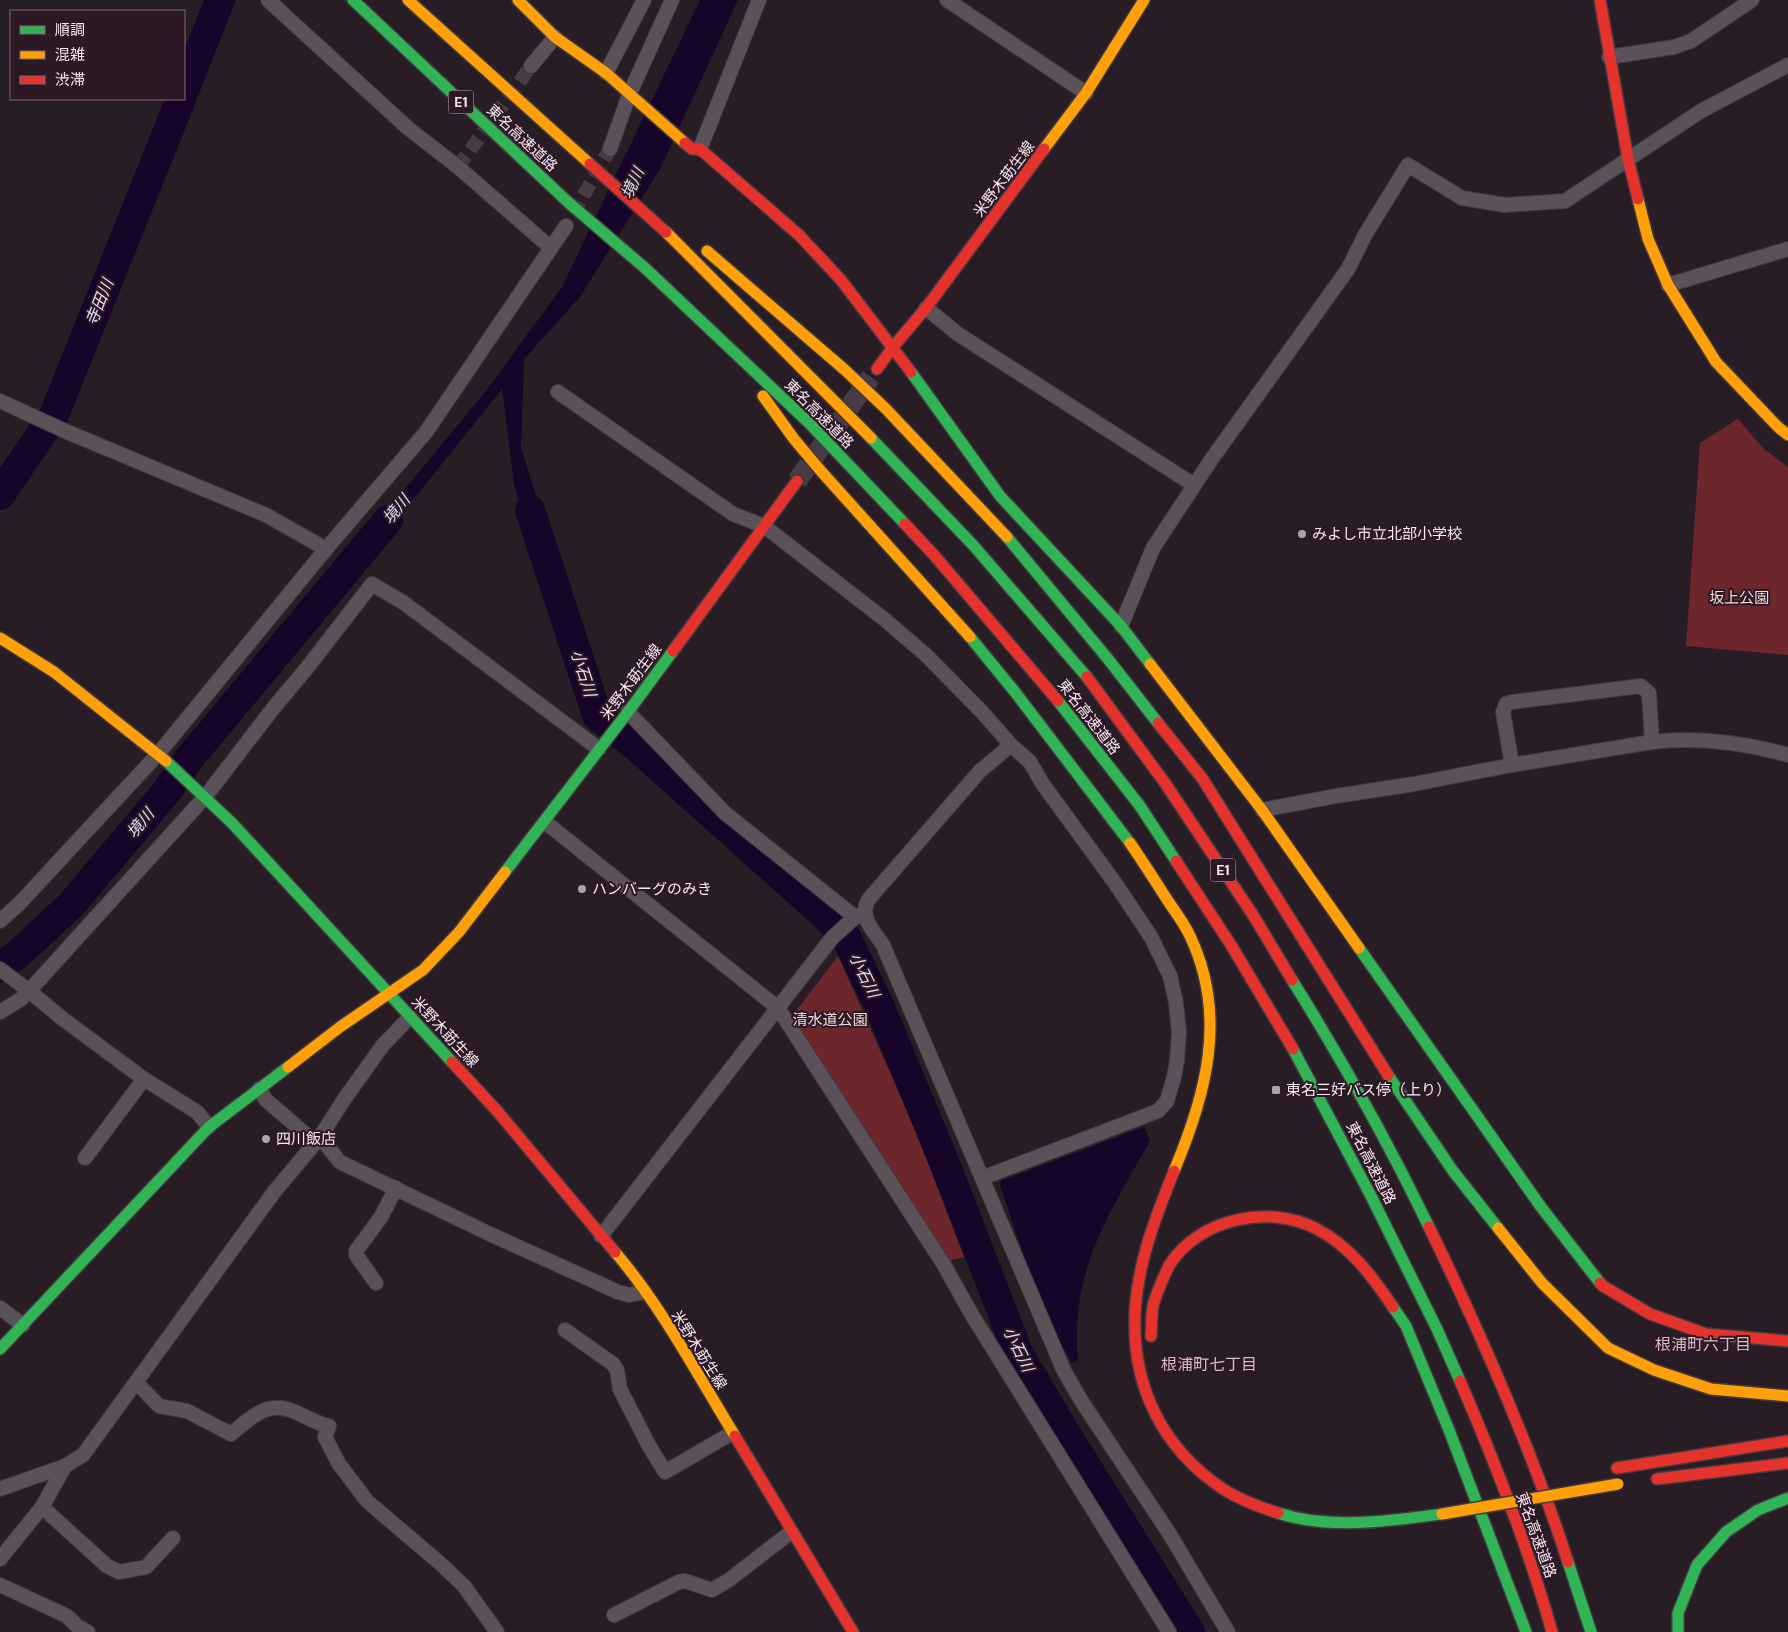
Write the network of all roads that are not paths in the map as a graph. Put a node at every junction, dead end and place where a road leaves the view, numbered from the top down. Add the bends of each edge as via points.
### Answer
1 (268, 0) edge
2 (354, 0) edge
3 (408, 0) edge
4 (518, 0) edge
5 (644, 0) edge
6 (672, 0) edge
7 (759, 0) edge
8 (947, 0) edge
9 (1144, 0) edge
10 (1600, 0) edge
11 (1752, 0) edge
12 (555, 37) junction
13 (1609, 57) junction
14 (1788, 65) edge
15 (531, 66) tunnel mouth
16 (606, 73) junction
17 (1086, 92) junction
18 (628, 95) junction
19 (542, 120) junction
20 (696, 149) junction
21 (604, 152) joint
22 (1628, 159) junction
23 (566, 226) tunnel mouth
24 (700, 245) dead end
25 (551, 248) junction
26 (1788, 249) edge
27 (1668, 285) junction
28 (926, 308) junction
29 (718, 335) junction
30 (893, 347) junction
31 (877, 369) tunnel mouth
32 (558, 392) dead end
33 (0, 401) edge
34 (1788, 434) edge
35 (797, 481) tunnel mouth
36 (1194, 484) junction
37 (764, 526) junction
38 (326, 549) junction
39 (1121, 626) junction
40 (0, 638) edge
41 (628, 713) junction
42 (1652, 742) junction
43 (1011, 745) junction
44 (601, 747) junction
45 (158, 754) junction
46 (1788, 755) edge
47 (1512, 765) junction
48 (205, 797) junction
49 (1262, 810) junction
50 (545, 822) junction
51 (856, 917) junction
52 (0, 921) edge
53 (0, 970) edge
54 (26, 989) junction
55 (388, 994) junction
56 (778, 1008) junction
57 (0, 1012) edge
58 (410, 1016) junction
59 (144, 1079) junction
60 (259, 1089) junction
61 (209, 1127) junction
62 (318, 1140) junction
63 (85, 1158) dead end
64 (982, 1178) junction
65 (396, 1188) junction
66 (601, 1236) junction
67 (376, 1282) dead end
68 (645, 1292) junction
69 (0, 1308) edge
70 (23, 1325) junction
71 (564, 1330) dead end
72 (1788, 1341) edge
73 (0, 1349) edge
74 (1151, 1352) dead end
75 (136, 1382) junction
76 (1788, 1396) edge
77 (732, 1433) junction
78 (1788, 1441) edge
79 (1788, 1463) edge
80 (65, 1466) junction
81 (1612, 1469) dead end
82 (1549, 1480) dead end
83 (1646, 1480) dead end
84 (1623, 1483) dead end
85 (0, 1489) edge
86 (1461, 1495) dead end
87 (1788, 1498) edge
88 (42, 1508) junction
89 (791, 1532) junction
90 (173, 1538) dead end
91 (0, 1558) edge
92 (0, 1586) edge
93 (614, 1616) dead end
94 (88, 1632) edge
95 (497, 1632) edge
96 (852, 1632) edge
97 (1169, 1632) edge
98 (1228, 1632) edge
99 (1526, 1632) edge
100 (1552, 1632) edge
101 (1591, 1632) edge
102 (1678, 1632) edge

1 - 25 street via 409,129
2 - 29 main road, 東名高速道路 / E1, bridge via 569,203
3 - 19 main road, 東名高速道路 / E1
4 - 12 main road
5 - 16 street
6 - 18 street
7 - 20 street
8 - 17 street
9 - 17 main road, 米野木莇生線
10 - 13 main road
11 - 13 street via 1691,41 1674,47
12 - 15 street
12 - 16 main road
13 - 22 main road
14 - 22 street via 1701,111
16 - 18 main road
17 - 28 main road, 米野木莇生線
18 - 20 main road
18 - 21 street
19 - 21 main road
19 - 101 main road, 東名高速道路 / E1, bridge via 666,232 831,396 974,545 1080,668 1165,783 1253,915 1330,1041 1406,1179 1466,1303 1518,1426
20 - 30 main road via 799,235 841,280
22 - 27 main road via 1648,239
22 - 36 street via 1564,201 1505,205 1462,198 1408,165 1348,269
23 - 25 street
24 - 76 main road via 886,409 1016,547 1108,658 1202,778 1385,1071 1453,1171 1542,1283 1608,1348 1654,1370 1711,1389
25 - 38 street via 426,432
26 - 27 street
27 - 34 main road via 1716,362
28 - 30 main road, 米野木莇生線
28 - 36 street via 958,334
29 - 84 main road, bridge via 798,444 977,644 1098,799 1190,936 1203,973 1210,1016 1208,1065 1198,1109 1143,1257 1135,1328 1137,1362 1147,1396 1165,1433 1178,1450 1224,1490 1261,1508 1299,1519 1342,1523 1442,1514
29 - 100 main road, 東名高速道路 / E1 via 809,423 934,555 1051,692 1140,806 1231,945 1300,1061 1372,1196 1437,1329 1490,1450
30 - 31 main road, 米野木莇生線
30 - 39 main road via 1000,496
32 - 37 street via 734,514
33 - 38 street via 266,515
35 - 37 main road, 米野木莇生線
36 - 39 street via 1153,548
37 - 41 main road, 米野木莇生線
37 - 43 street via 926,655
38 - 45 street
39 - 49 main road
40 - 45 main road via 54,672
41 - 44 main road, 米野木莇生線
41 - 51 street via 725,813
42 - 46 street via 1711,742 1764,748
42 - 47 street
42 - 47 street via 1649,693 1641,686 1512,702 1506,704 1503,712
43 - 51 street via 980,771
43 - 64 street via 1030,762 1151,937 1170,976 1179,1032 1174,1077 1167,1101 1158,1111
44 - 48 street via 404,603 372,584
44 - 50 main road, 米野木莇生線
45 - 48 main road
45 - 52 street
47 - 49 street
48 - 54 street
48 - 55 main road via 298,893
49 - 72 main road via 1541,1207 1603,1286 1650,1314 1706,1334
50 - 55 main road, 米野木莇生線 via 458,932 423,970
50 - 56 street
51 - 56 street via 832,938
51 - 64 street via 866,921 883,945
53 - 54 street
54 - 57 street via 21,999
54 - 59 street
55 - 58 main road, 米野木莇生線
55 - 60 main road
56 - 66 street
56 - 97 street via 944,1266
58 - 62 street via 383,1045
58 - 66 main road, 米野木莇生線 via 498,1112
59 - 61 street via 197,1112
59 - 63 street
60 - 61 main road
60 - 62 street via 266,1100
61 - 70 main road
62 - 65 street via 340,1162
62 - 75 street via 274,1192
64 - 98 street via 1064,1371 1169,1533
65 - 67 street via 381,1217 356,1251
65 - 68 street via 618,1292 630,1295
66 - 68 main road, 米野木莇生線
68 - 77 main road, 米野木莇生線
69 - 70 street
70 - 73 main road
71 - 77 street via 618,1370 620,1389 665,1472
74 - 99 main road via 1153,1305 1161,1283 1170,1264 1186,1246 1205,1233 1227,1222 1249,1217 1274,1217 1295,1220 1332,1238 1371,1274 1406,1326
75 - 80 street via 83,1454
75 - 95 street via 159,1406 187,1410 231,1434 257,1412 269,1408 291,1410 329,1426 325,1437 339,1464 367,1501 464,1586
77 - 89 main road, 米野木莇生線
78 - 81 main road
79 - 83 main road
80 - 85 street
80 - 88 street
82 - 86 main road
87 - 102 main road via 1758,1510 1726,1532 1697,1565 1678,1613
88 - 90 street via 107,1566 119,1572 146,1567
88 - 91 street
89 - 93 street via 712,1590 679,1582
89 - 96 main road, 米野木莇生線
92 - 94 street via 67,1616

